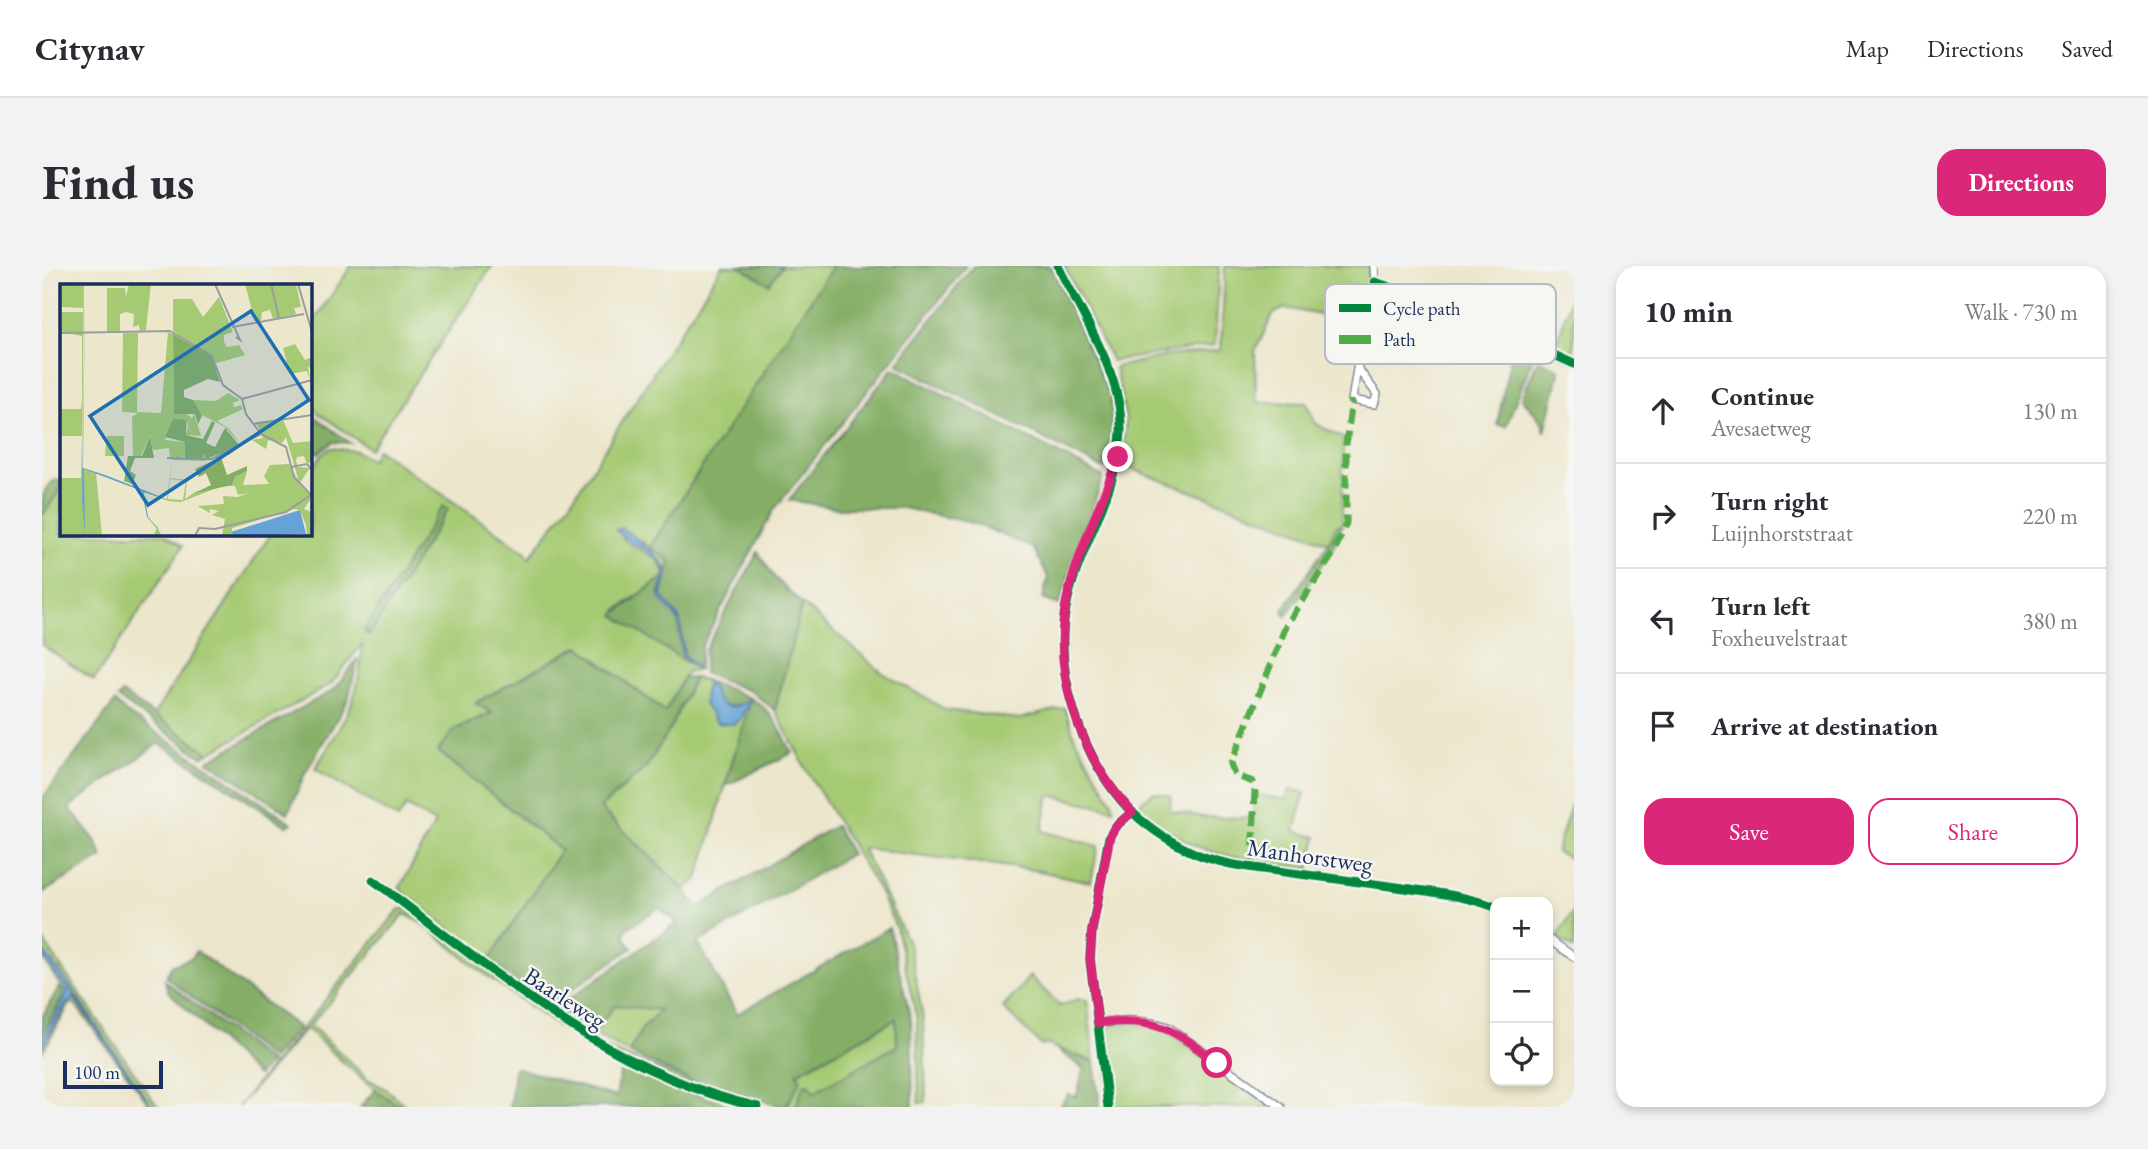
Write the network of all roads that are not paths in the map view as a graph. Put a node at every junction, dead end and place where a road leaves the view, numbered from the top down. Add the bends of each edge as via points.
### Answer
1 (1058, 266) edge
2 (1374, 266) edge
3 (1375, 282) joint
4 (1381, 284) edge
5 (1556, 356) edge
6 (1359, 364) edge
7 (1574, 364) edge
8 (1358, 369) junction
9 (1132, 812) junction
10 (373, 880) dead end
11 (1490, 906) edge
12 (1553, 942) edge
13 (1574, 957) edge
14 (1098, 1023) junction
15 (758, 1107) edge
16 (1108, 1107) edge
17 (1281, 1107) edge

1 - 9 street, Manhorstweg via 1108,368 1121,431 1118,457 1065,609 1065,664 1089,751
2 - 3 street
3 - 4 street
5 - 7 street
6 - 8 street
8 - 8 street via 1377,394 1374,404 1352,400
9 - 11 street, Manhorstweg via 1167,839 1218,861 1448,894
9 - 14 street via 1110,836 1092,930 1090,959
10 - 15 street, Baarleweg via 494,973 595,1041 672,1081
12 - 13 street
14 - 16 street
14 - 17 street via 1150,1021 1168,1027

